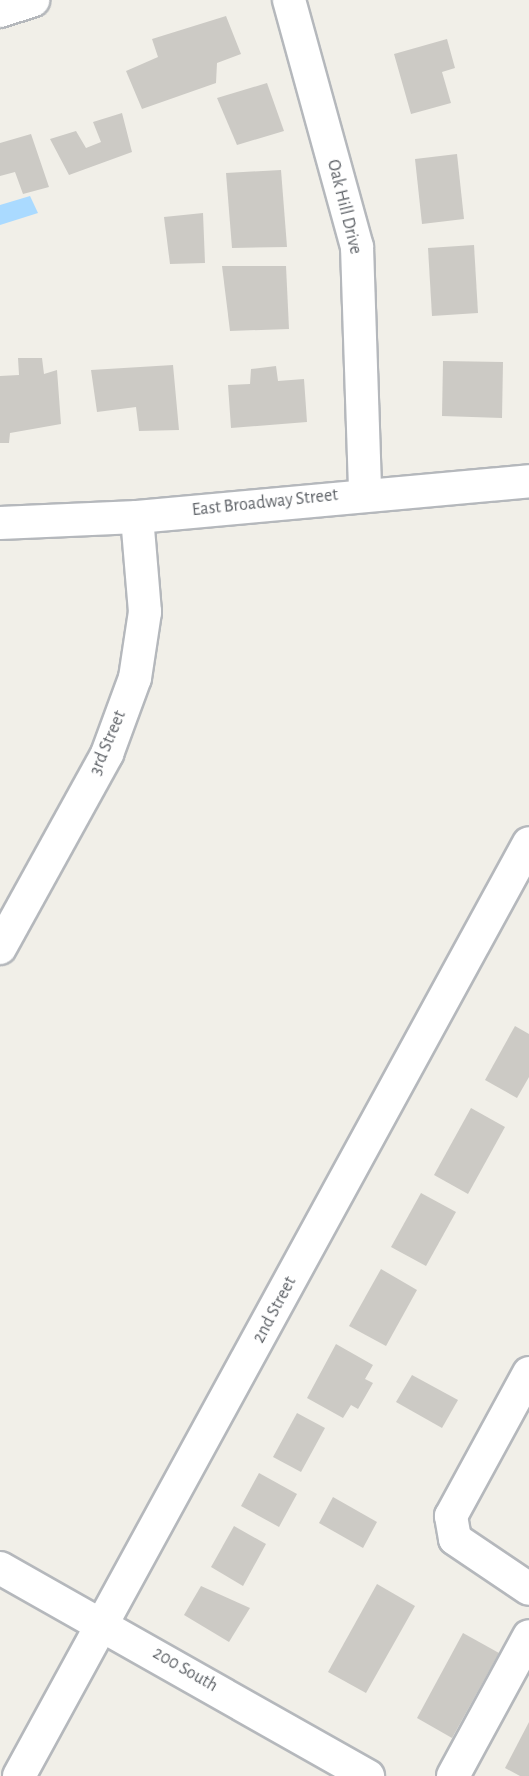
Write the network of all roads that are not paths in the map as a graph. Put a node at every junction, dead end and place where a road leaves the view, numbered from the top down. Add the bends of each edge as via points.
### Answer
1 (33, 0) edge
2 (289, 0) edge
3 (0, 11) edge
4 (529, 481) edge
5 (364, 492) junction
6 (137, 517) junction
7 (0, 523) edge
8 (529, 843) edge
9 (0, 948) edge
10 (529, 1373) edge
11 (0, 1568) edge
12 (529, 1590) edge
13 (105, 1623) junction
14 (529, 1635) edge
15 (19, 1776) edge
16 (368, 1776) edge
17 (453, 1776) edge

1 - 3 street
2 - 5 street, Oak Hill Drive via 357,248
4 - 5 street, East Broadway Street
5 - 6 street, East Broadway Street
6 - 7 street, East Broadway Street
6 - 9 street, 3rd Street via 145,612 135,678 107,754
8 - 13 street, 2nd Street
10 - 12 street via 451,1516 455,1539
11 - 13 street, 200 South
13 - 15 street, 2nd Street
13 - 16 street, 200 South
14 - 17 street

